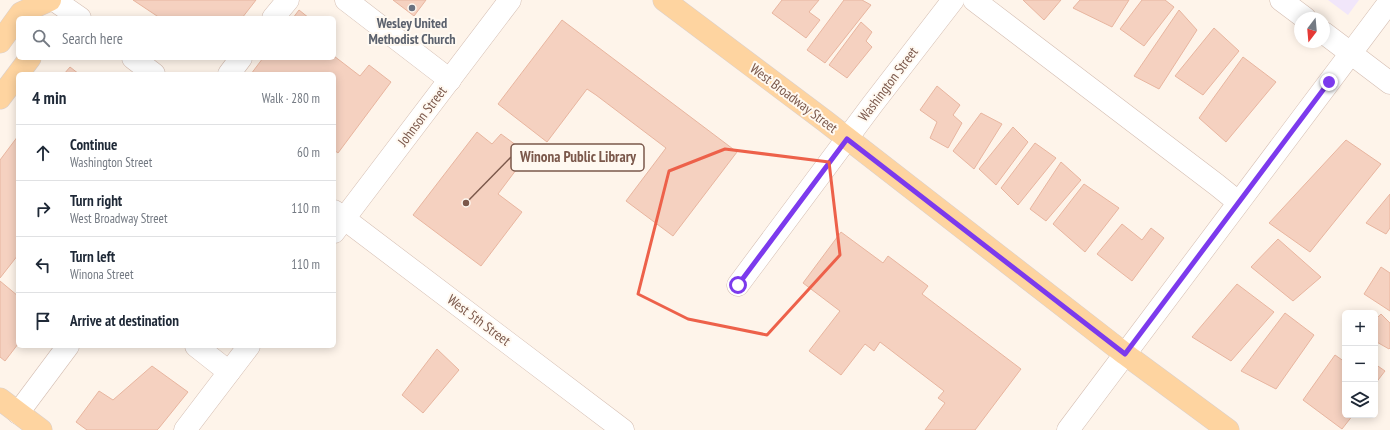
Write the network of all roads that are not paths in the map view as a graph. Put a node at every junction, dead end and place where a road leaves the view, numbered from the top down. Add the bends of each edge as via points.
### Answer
1 (52, 0) edge
2 (288, 0) edge
3 (346, 0) edge
4 (510, 0) edge
5 (664, 0) edge
6 (953, 0) edge
7 (974, 0) edge
8 (1281, 0) edge
9 (1390, 2) edge
10 (1297, 12) edge
11 (19, 16) edge
12 (50, 16) edge
13 (77, 16) edge
14 (275, 16) edge
15 (16, 20) edge
16 (1330, 37) edge
17 (0, 42) edge
18 (1351, 53) junction
19 (28, 60) edge
20 (136, 60) edge
21 (240, 60) edge
22 (20, 72) edge
23 (151, 72) edge
24 (231, 72) edge
25 (16, 77) edge
26 (450, 80) junction
27 (1390, 83) edge
28 (0, 98) edge
29 (847, 139) junction
30 (1238, 202) junction
31 (337, 221) edge
32 (738, 285) dead end
33 (67, 348) edge
34 (199, 348) edge
35 (247, 348) edge
36 (1125, 354) junction
37 (229, 372) junction
38 (0, 399) edge
39 (18, 413) junction
40 (41, 430) edge
41 (186, 430) edge
42 (623, 430) edge
43 (1068, 430) edge
44 (1228, 430) edge

1 - 11 main road
1 - 12 main road
1 - 13 street
2 - 14 street
3 - 26 street
4 - 26 street, Johnson Street
5 - 29 main road, West Broadway Street
6 - 29 street, Washington Street
7 - 30 street
8 - 10 street
9 - 18 street
15 - 17 main road
16 - 18 street
18 - 27 street
18 - 30 street
19 - 22 main road
20 - 23 street
21 - 24 street
25 - 28 main road
26 - 31 street, Johnson Street
29 - 32 street, Washington Street
29 - 36 main road, West Broadway Street
30 - 36 street
31 - 42 street, West 5th Street
33 - 39 street
34 - 37 street
35 - 37 street
36 - 43 street
36 - 44 main road, West Broadway Street
37 - 41 street
38 - 39 main road
39 - 40 main road

